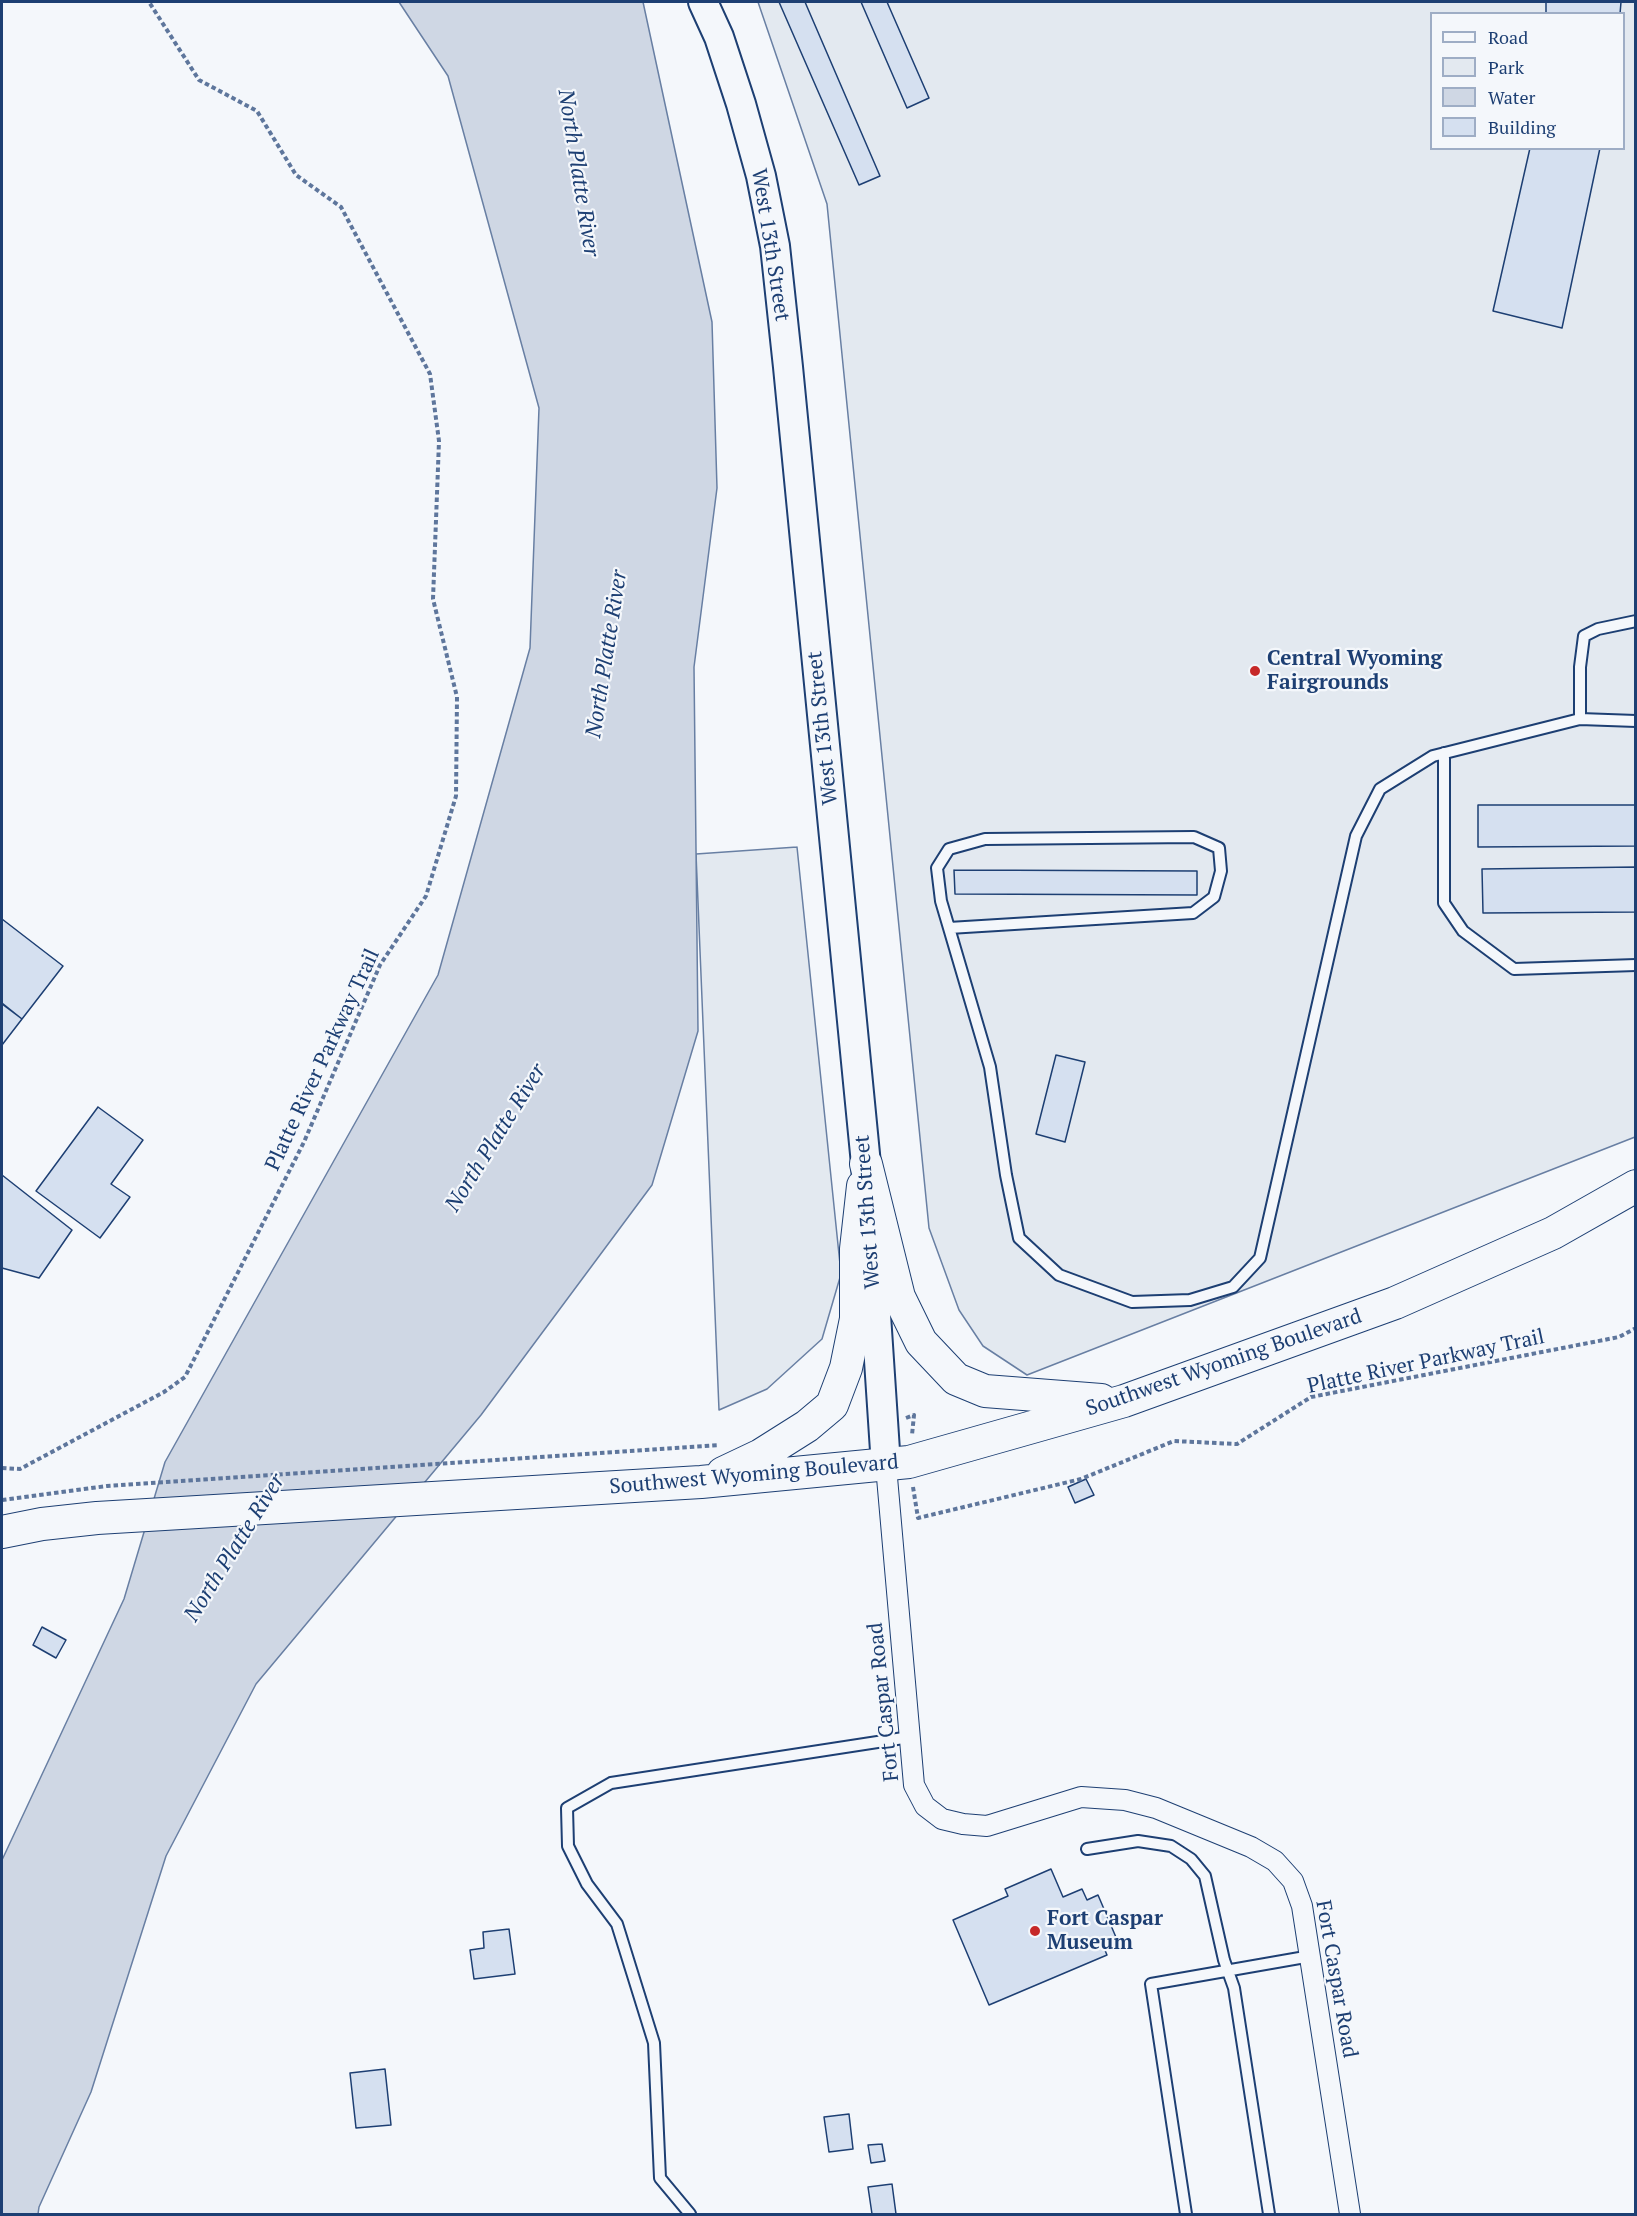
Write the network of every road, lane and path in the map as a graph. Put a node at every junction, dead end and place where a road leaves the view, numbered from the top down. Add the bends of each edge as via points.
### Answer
1 (149, 2) edge
2 (703, 2) edge
3 (1635, 621) edge
4 (1580, 719) junction
5 (1635, 721) edge
6 (1444, 753) junction
7 (949, 928) junction
8 (1635, 965) edge
9 (866, 1164) junction
10 (1635, 1186) edge
11 (1635, 1328) edge
12 (1124, 1401) junction
13 (525, 1458) dead end
14 (886, 1466) junction
15 (2, 1468) edge
16 (701, 1482) junction
17 (2, 1500) edge
18 (918, 1518) dead end
19 (2, 1532) edge
20 (910, 1737) junction
21 (1087, 1849) dead end
22 (1311, 1956) junction
23 (1228, 1971) junction
24 (690, 2214) edge
25 (1186, 2214) edge
26 (1269, 2214) edge
27 (1350, 2214) edge

1 - 15 path, Platte River Parkway Trail via 199,80 257,111 296,176 341,207 430,374 440,441 433,598 457,697 456,796 426,896 380,965 304,1142 185,1377 20,1468
2 - 9 main road, West 13th Street via 741,104 775,246
3 - 4 lane via 1584,636
4 - 5 lane
4 - 6 lane
6 - 7 lane via 1380,789 1356,836 1260,1258 1233,1287 1190,1300 1132,1302 1059,1275 1019,1238 990,1067
6 - 8 lane via 1444,903 1463,931 1514,969
7 - 7 lane via 937,868 949,849 985,839 1194,837 1219,848 1221,871 1214,897 1192,913
9 - 12 main road via 899,1297 921,1342 956,1379 985,1391
9 - 14 main road, West 13th Street
9 - 16 main road via 856,1249 856,1319 846,1368 832,1405 761,1455
10 - 12 main road, Southwest Wyoming Boulevard via 1552,1233 1395,1303
11 - 18 path, Platte River Parkway Trail via 1619,1337 1311,1397 1237,1444 1174,1441 1081,1479
12 - 14 main road, Southwest Wyoming Boulevard
13 - 17 path via 107,1486
14 - 16 main road, Southwest Wyoming Boulevard
14 - 20 street, Fort Caspar Road
16 - 19 main road, Southwest Wyoming Boulevard via 98,1518
20 - 22 street, Fort Caspar Road via 914,1785 925,1806 942,1819 987,1826 1081,1797 1103,1797 1156,1808 1251,1847 1275,1861 1293,1881
20 - 24 lane via 611,1783 567,1808 568,1846 587,1884 617,1924 654,2043 660,2178
21 - 23 lane via 1138,1841 1171,1846 1191,1859 1205,1876
22 - 23 lane
22 - 27 street, Fort Caspar Road
23 - 25 lane via 1151,1984
23 - 26 lane via 1234,1988

